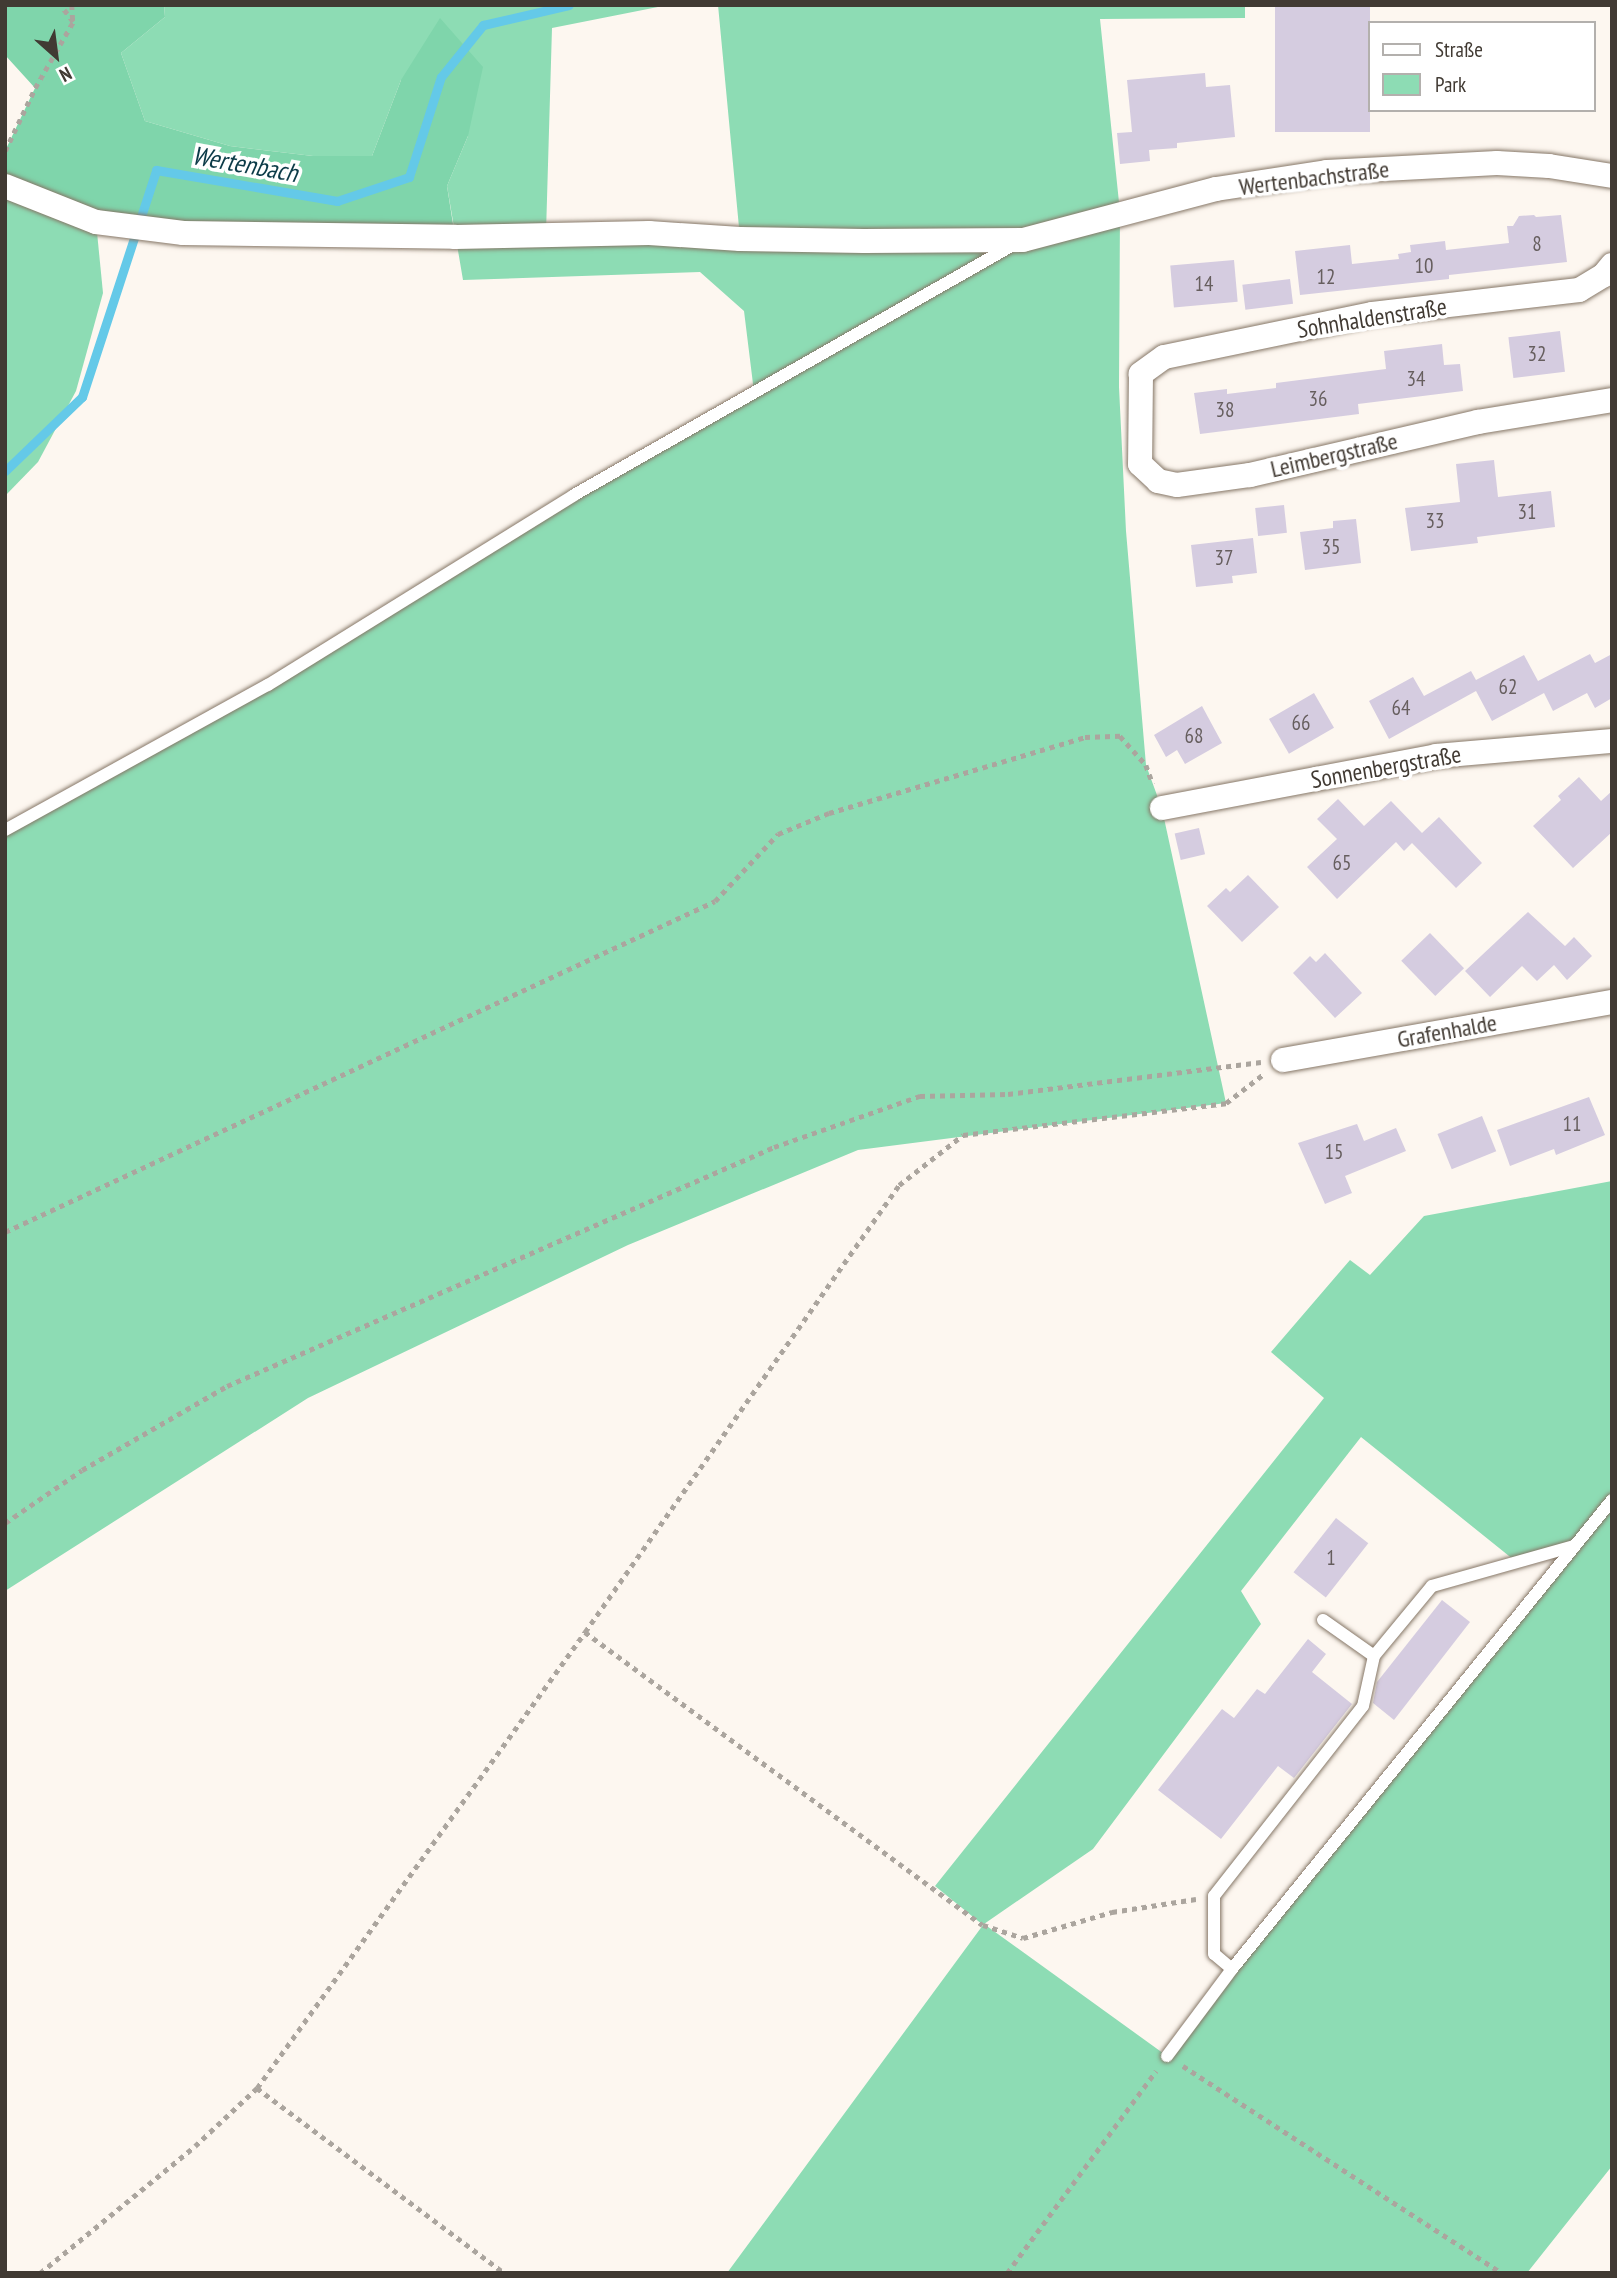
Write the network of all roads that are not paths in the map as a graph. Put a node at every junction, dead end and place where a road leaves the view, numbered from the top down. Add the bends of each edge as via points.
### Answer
1 (1612, 176) edge
2 (5, 186) edge
3 (1023, 240) junction
4 (1612, 265) edge
5 (1139, 384) joint
6 (1612, 400) edge
7 (1612, 741) edge
8 (1162, 808) road end
9 (5, 830) edge
10 (1612, 1002) edge
11 (1283, 1060) road end
12 (1612, 1500) edge
13 (1574, 1546) junction
14 (1323, 1619) dead end
15 (1374, 1657) junction
16 (1232, 1969) junction
17 (1167, 2056) road end

1 - 3 street, Wertenbachstraße via 1497,163 1327,172 1216,189
2 - 3 street, Wertenbachstraße via 96,222 183,233 351,237 649,233 864,242
3 - 9 lane via 574,495 268,685
4 - 5 street, Sohnhaldenstraße via 1579,290 1372,314 1164,357 1141,374
5 - 6 street, Leimbergstraße via 1140,464 1158,481 1177,485 1250,475 1478,422
7 - 8 street, Sonnenbergstraße via 1436,756
10 - 11 street, Grafenhalde
12 - 13 lane
13 - 15 lane via 1432,1586
13 - 16 lane
14 - 15 lane
15 - 16 lane via 1363,1706 1214,1896 1214,1954
16 - 17 lane

